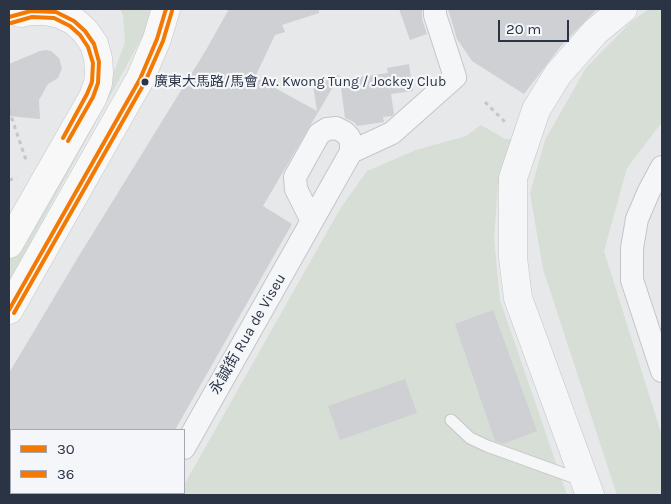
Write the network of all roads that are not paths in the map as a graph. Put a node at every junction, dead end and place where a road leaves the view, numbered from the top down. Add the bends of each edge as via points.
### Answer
1 (166, 9) edge
2 (435, 9) edge
3 (623, 9) edge
4 (22, 13) edge
5 (351, 152) junction
6 (662, 166) edge
7 (312, 221) junction
8 (9, 244) edge
9 (9, 310) edge
10 (662, 371) edge
11 (451, 420) dead end
12 (185, 446) edge
13 (587, 488) edge

1 - 9 main road via 158,39 140,80
2 - 5 street via 456,77 392,133
3 - 13 street via 596,31 558,74 536,110 513,178 512,258 518,298
4 - 8 main road via 46,10 74,21 94,44 99,77 93,97
5 - 7 street, 永誠街 Rua de Viseu
5 - 7 street via 351,142 344,132 336,128 327,129 317,136 294,180
6 - 10 street via 637,219 632,248 632,280
7 - 12 street, 永誠街 Rua de Viseu
11 - 13 lane via 470,438

